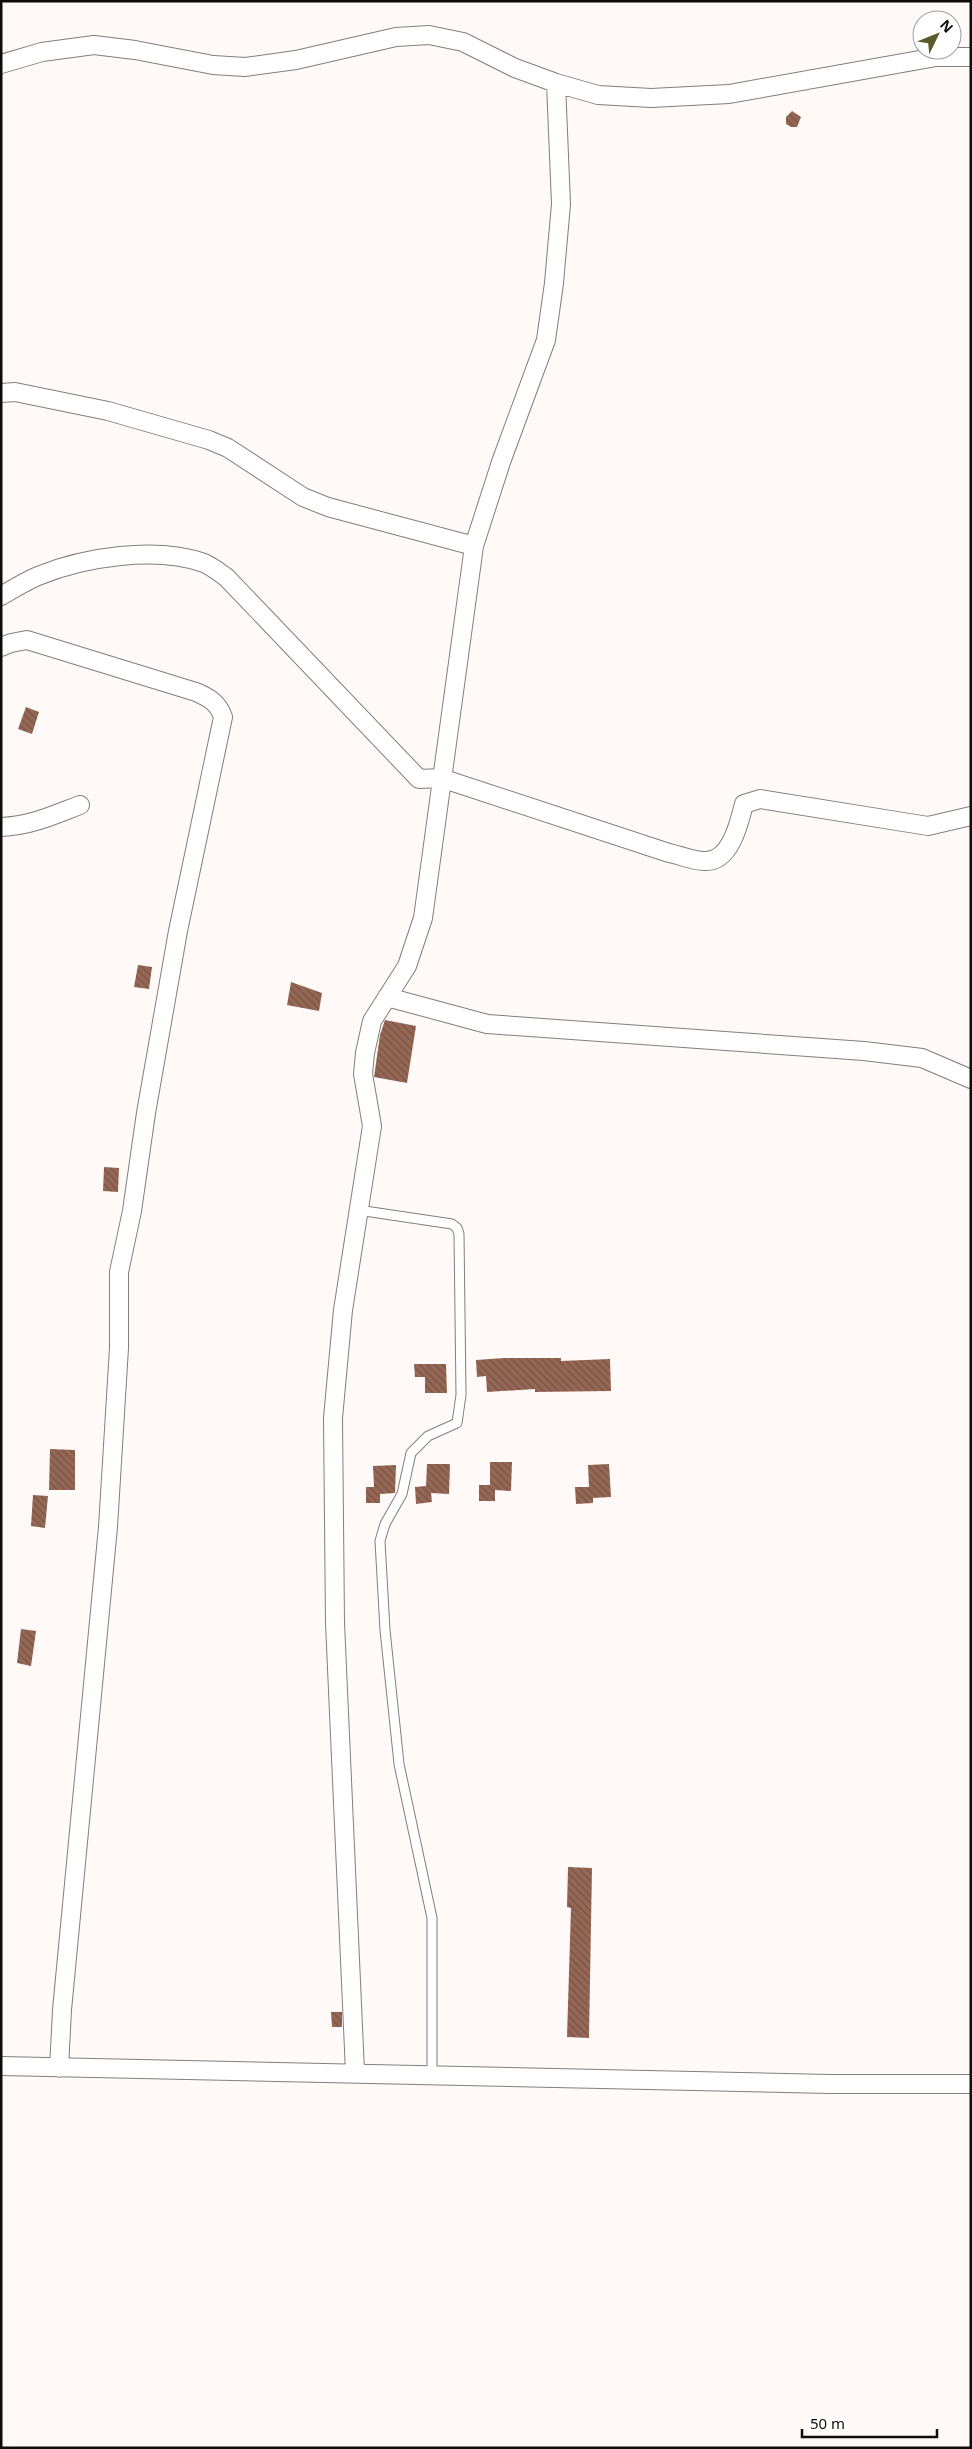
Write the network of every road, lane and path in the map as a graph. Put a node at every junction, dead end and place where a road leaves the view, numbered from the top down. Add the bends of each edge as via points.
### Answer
1 (971, 57) edge
2 (1, 64) edge
3 (556, 83) junction
4 (1, 393) edge
5 (474, 546) junction
6 (1, 596) edge
7 (1, 648) edge
8 (441, 778) junction
9 (80, 805) dead end
10 (971, 816) edge
11 (1, 827) edge
12 (387, 997) junction
13 (971, 1080) edge
14 (358, 1210) junction
15 (1, 2066) edge
16 (59, 2068) junction
17 (355, 2072) junction
18 (432, 2074) junction
19 (971, 2084) edge

1 - 3 street via 936,57 729,94 651,98 598,94
2 - 3 street via 42,52 94,45 212,65 245,67 296,60 396,37 429,35 463,42 515,68
3 - 5 street via 560,204 546,340
4 - 5 street via 15,392 108,411 209,440 228,448 303,497
5 - 8 street
6 - 8 street via 38,576 83,562 140,554 204,563 226,577 419,779
7 - 16 street via 27,640 196,692 215,702 223,717 178,931 132,1212 119,1272 119,1348 108,1528 64,1981
8 - 10 street via 705,862 720,857 729,846 744,804 760,799 928,826
8 - 12 street via 423,918 407,966
9 - 11 street via 44,820
12 - 13 street via 487,1024 922,1058
12 - 14 street via 372,1021 365,1052 363,1074 372,1126
14 - 17 street via 343,1310 333,1418 335,1623
14 - 18 lane via 452,1224 459,1234 462,1395 457,1423 428,1436 410,1453 402,1494 385,1524 380,1541 385,1630 399,1764 432,1918
15 - 16 street
16 - 17 street
17 - 18 street
18 - 19 street via 830,2084

